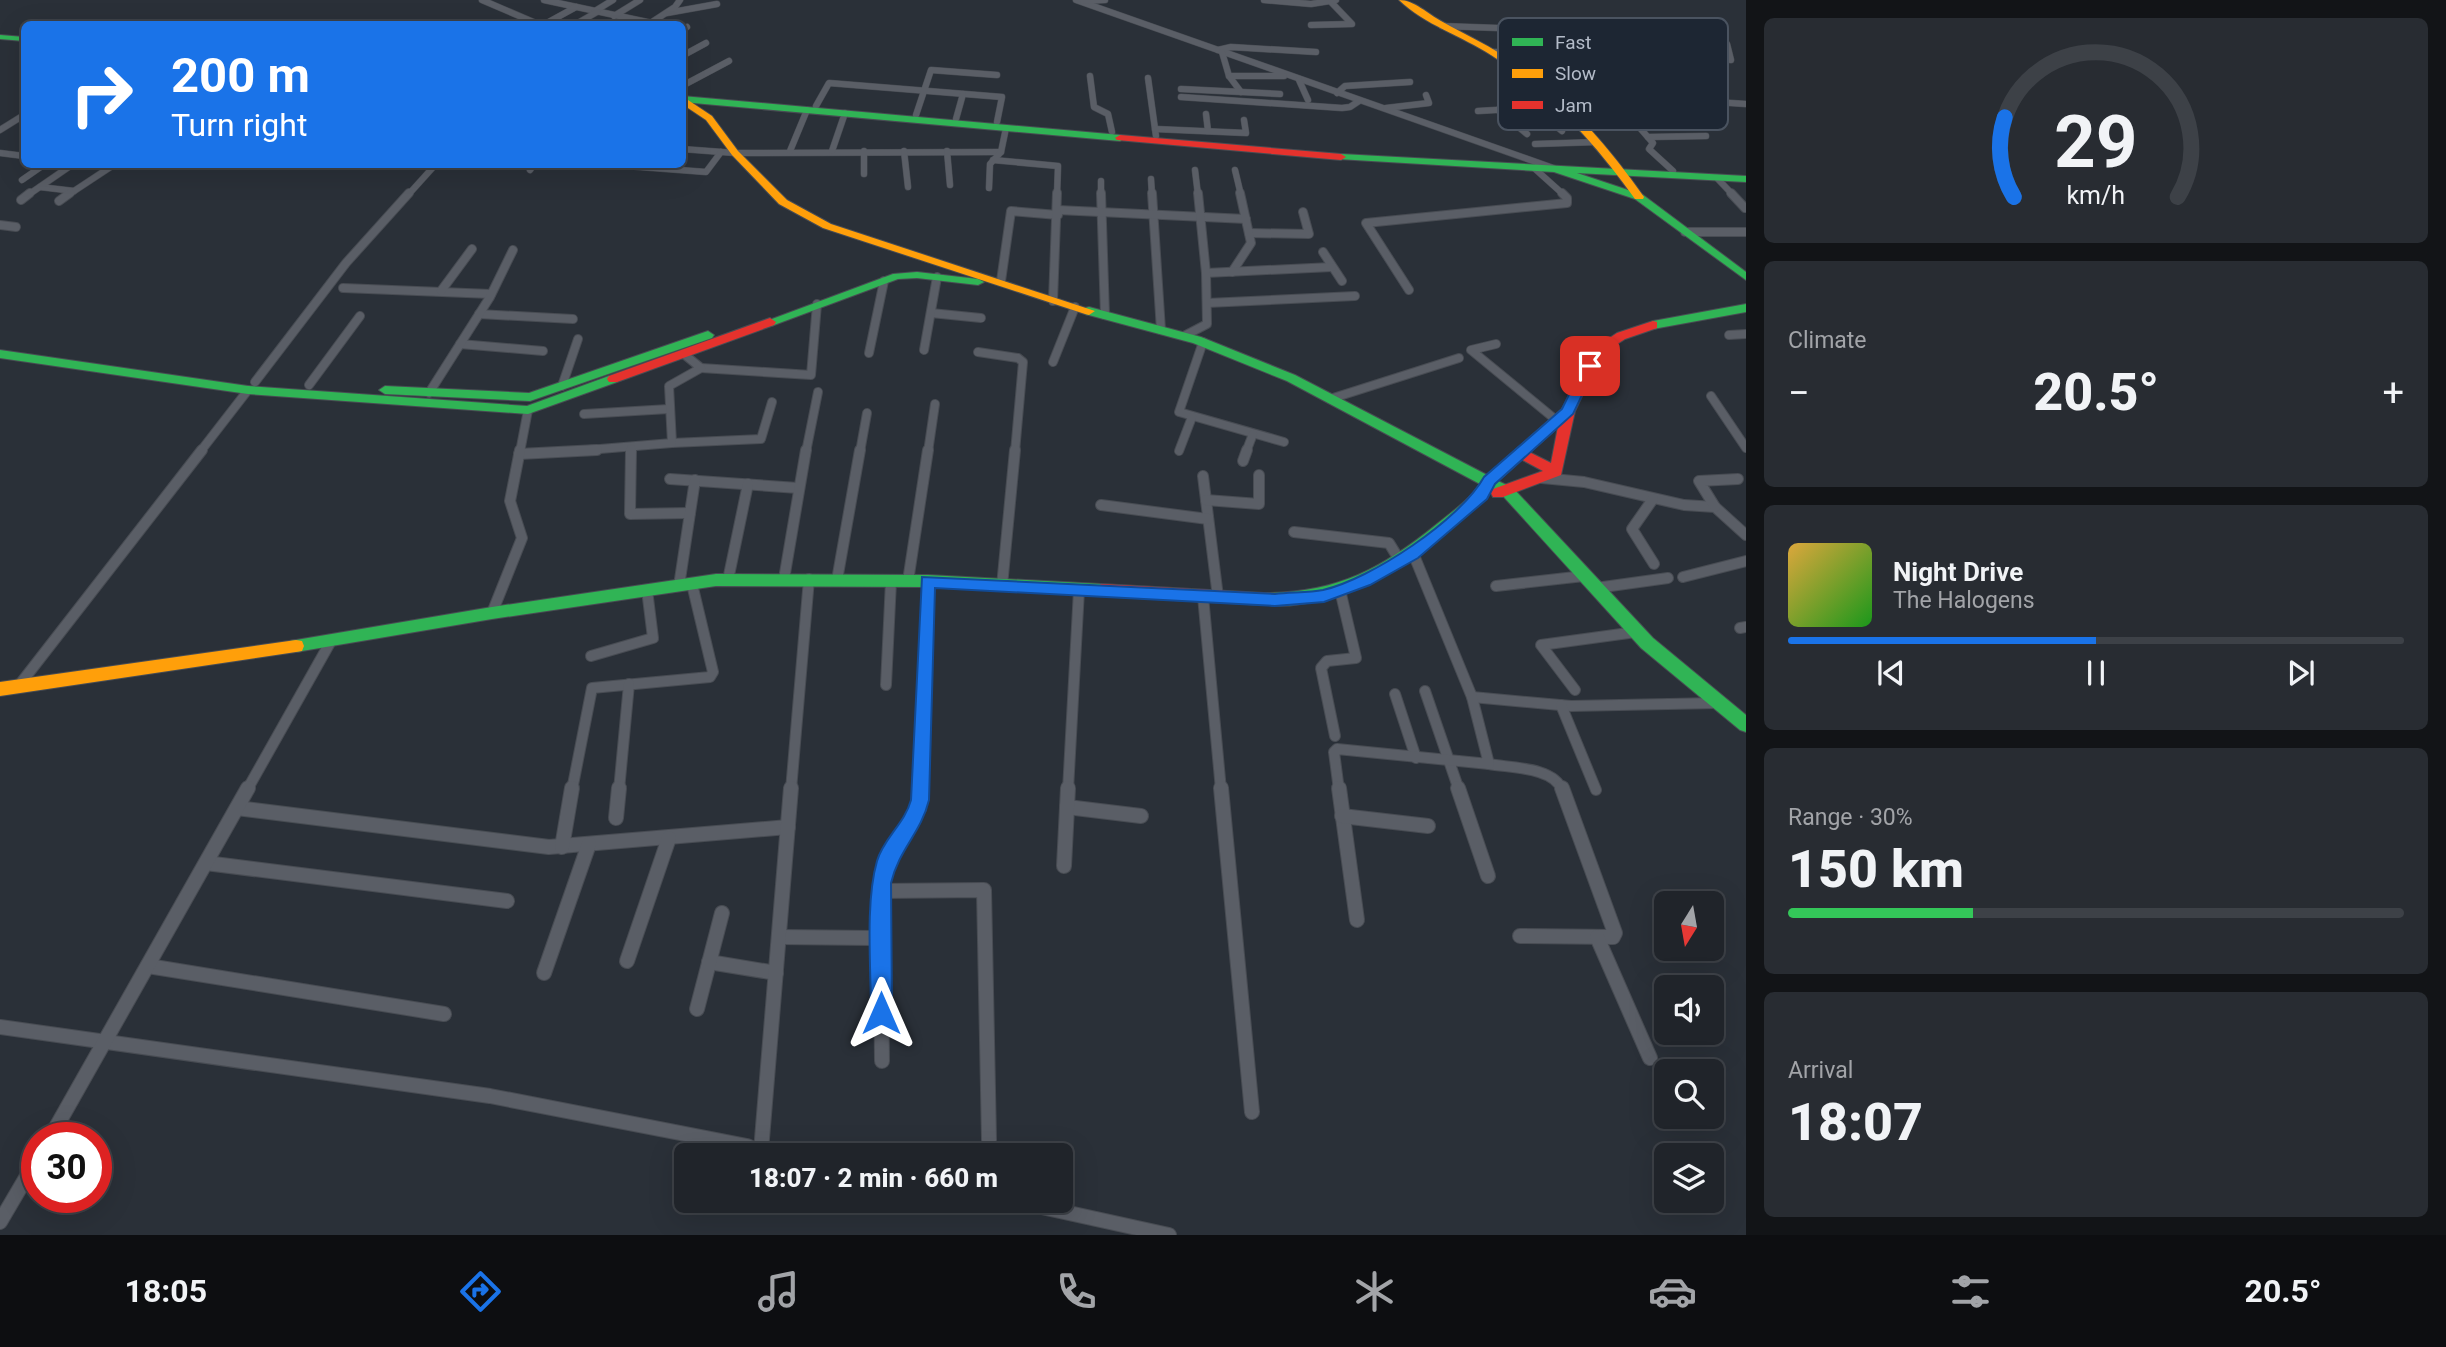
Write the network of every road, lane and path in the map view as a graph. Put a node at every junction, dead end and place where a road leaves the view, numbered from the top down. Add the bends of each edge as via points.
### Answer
1 (482, 0) edge
2 (548, 0) edge
3 (583, 0) edge
4 (613, 0) edge
5 (640, 0) edge
6 (680, 0) edge
7 (1105, 0) edge
8 (1264, 0) edge
9 (1402, 0) edge
10 (1078, 1) edge
11 (1333, 1) edge
12 (702, 3) edge
13 (717, 4) dead end
14 (574, 7) junction
15 (596, 12) junction
16 (667, 13) junction
17 (617, 16) junction
18 (531, 21) edge
19 (550, 21) edge
20 (581, 21) edge
21 (611, 21) edge
22 (638, 21) edge
23 (655, 21) edge
24 (1311, 25) dead end
25 (1442, 26) junction
26 (1498, 28) edge
27 (0, 35) edge
28 (21, 37) edge
29 (706, 43) dead end
30 (1219, 51) junction
31 (1316, 52) dead end
32 (1492, 52) junction
33 (1498, 52) edge
34 (686, 54) edge
35 (1498, 56) edge
36 (729, 61) dead end
37 (997, 75) dead end
38 (1090, 76) dead end
39 (1229, 76) junction
40 (1287, 76) junction
41 (1148, 78) dead end
42 (1271, 78) junction
43 (1298, 80) junction
44 (1410, 82) dead end
45 (686, 84) edge
46 (1181, 89) dead end
47 (923, 91) junction
48 (1241, 92) junction
49 (1337, 93) junction
50 (963, 94) junction
51 (1280, 94) junction
52 (1426, 94) dead end
53 (1181, 97) dead end
54 (686, 98) edge
55 (1308, 100) dead end
56 (686, 101) edge
57 (1359, 101) junction
58 (1728, 103) edge
59 (1285, 104) junction
60 (1746, 104) edge
61 (812, 108) junction
62 (1381, 109) junction
63 (1498, 110) edge
64 (1478, 111) dead end
65 (845, 113) junction
66 (1206, 114) dead end
67 (916, 115) junction
68 (21, 117) edge
69 (956, 118) junction
70 (1244, 120) dead end
71 (1002, 125) junction
72 (0, 130) edge
73 (1522, 130) edge
74 (1586, 130) edge
75 (1642, 130) edge
76 (1208, 131) junction
77 (1112, 132) junction
78 (1156, 133) junction
79 (1527, 134) dead end
80 (1706, 136) dead end
81 (1648, 137) junction
82 (1597, 142) junction
83 (1535, 145) dead end
84 (686, 149) edge
85 (790, 151) junction
86 (832, 151) junction
87 (864, 151) junction
88 (904, 151) junction
89 (947, 151) junction
90 (1001, 152) junction
91 (0, 153) edge
92 (728, 153) junction
93 (21, 156) edge
94 (993, 160) junction
95 (1536, 166) junction
96 (39, 168) edge
97 (68, 168) edge
98 (109, 168) edge
99 (432, 168) edge
100 (675, 168) edge
101 (1556, 169) junction
102 (1195, 170) dead end
103 (1235, 170) dead end
104 (1621, 171) junction
105 (1673, 171) junction
106 (864, 174) dead end
107 (1746, 177) edge
108 (1151, 178) dead end
109 (1717, 178) junction
110 (22, 180) dead end
111 (1101, 181) dead end
112 (950, 185) dead end
113 (40, 187) junction
114 (908, 187) dead end
115 (989, 188) dead end
116 (74, 191) junction
117 (1639, 197) junction
118 (21, 200) dead end
119 (59, 201) dead end
120 (1745, 208) edge
121 (1058, 212) junction
122 (1102, 212) junction
123 (1303, 212) dead end
124 (1154, 215) junction
125 (1199, 218) junction
126 (1246, 219) junction
127 (0, 225) edge
128 (16, 227) dead end
129 (1685, 232) junction
130 (1746, 232) edge
131 (1249, 233) junction
132 (869, 241) junction
133 (472, 249) dead end
134 (513, 250) dead end
135 (1323, 252) dead end
136 (1332, 267) junction
137 (1232, 272) junction
138 (1206, 273) junction
139 (937, 277) junction
140 (1746, 277) edge
141 (884, 281) junction
142 (1342, 281) dead end
143 (1006, 284) junction
144 (343, 288) dead end
145 (1409, 290) dead end
146 (441, 291) junction
147 (491, 293) junction
148 (1356, 296) dead end
149 (1053, 301) junction
150 (1206, 303) junction
151 (817, 304) junction
152 (1076, 307) junction
153 (1746, 307) edge
154 (930, 313) junction
155 (479, 314) junction
156 (1105, 315) junction
157 (360, 316) dead end
158 (981, 318) dead end
159 (573, 319) dead end
160 (1161, 330) junction
161 (1746, 334) edge
162 (1729, 335) dead end
163 (1184, 336) junction
164 (578, 340) dead end
165 (1203, 342) junction
166 (460, 344) junction
167 (1496, 344) dead end
168 (0, 346) edge
169 (924, 350) dead end
170 (543, 351) dead end
171 (978, 352) dead end
172 (869, 353) dead end
173 (0, 354) edge
174 (684, 355) junction
175 (1459, 358) dead end
176 (1053, 362) dead end
177 (701, 368) junction
178 (309, 385) junction
179 (251, 386) junction
180 (562, 386) junction
181 (818, 392) dead end
182 (429, 393) junction
183 (1711, 396) dead end
184 (1330, 399) junction
185 (772, 402) dead end
186 (935, 404) dead end
187 (669, 409) junction
188 (528, 410) junction
189 (867, 413) dead end
190 (584, 414) dead end
191 (1192, 416) junction
192 (1562, 416) junction
193 (1253, 434) junction
194 (1284, 442) dead end
195 (672, 443) junction
196 (631, 448) junction
197 (1746, 448) edge
198 (1527, 450) junction
199 (1179, 451) dead end
200 (519, 454) junction
201 (1243, 461) dead end
202 (1553, 469) junction
203 (1259, 475) dead end
204 (1203, 477) dead end
205 (1738, 479) dead end
206 (670, 480) dead end
207 (695, 480) junction
208 (748, 484) junction
209 (798, 488) junction
210 (1486, 488) junction
211 (1507, 492) junction
212 (1653, 499) junction
213 (1206, 500) junction
214 (1101, 505) dead end
215 (1715, 507) junction
216 (690, 513) junction
217 (1208, 519) junction
218 (1294, 532) dead end
219 (1746, 535) edge
220 (1407, 557) junction
221 (1741, 562) edge
222 (1654, 564) dead end
223 (1746, 573) edge
224 (1683, 577) dead end
225 (1668, 578) dead end
226 (784, 579) junction
227 (809, 579) junction
228 (728, 580) junction
229 (837, 580) junction
230 (900, 581) junction
231 (928, 581) junction
232 (1590, 582) junction
233 (686, 585) junction
234 (1002, 586) junction
235 (1496, 586) dead end
236 (647, 590) junction
237 (1079, 590) junction
238 (1340, 590) junction
239 (1211, 597) junction
240 (492, 614) junction
241 (1636, 632) junction
242 (331, 641) junction
243 (591, 656) dead end
244 (629, 684) junction
245 (886, 685) dead end
246 (17, 688) junction
247 (0, 689) edge
248 (1575, 690) dead end
249 (1425, 691) dead end
250 (1395, 694) dead end
251 (1472, 697) junction
252 (1717, 703) junction
253 (1561, 705) junction
254 (1746, 725) edge
255 (1335, 736) dead end
256 (1416, 758) junction
257 (1451, 761) junction
258 (1489, 764) junction
259 (1595, 790) dead end
260 (1067, 807) junction
261 (237, 808) junction
262 (1141, 816) dead end
263 (1342, 816) junction
264 (616, 818) dead end
265 (1428, 826) dead end
266 (788, 827) junction
267 (669, 838) junction
268 (589, 845) junction
269 (562, 847) junction
270 (206, 863) junction
271 (1064, 866) dead end
272 (1488, 876) dead end
273 (880, 891) junction
274 (507, 901) dead end
275 (723, 913) dead end
276 (1357, 919) dead end
277 (1520, 936) dead end
278 (779, 937) junction
279 (873, 937) dead end
280 (1597, 937) junction
281 (627, 961) dead end
282 (709, 962) junction
283 (148, 966) junction
284 (544, 973) dead end
285 (776, 973) junction
286 (697, 1009) dead end
287 (444, 1014) dead end
288 (0, 1027) edge
289 (106, 1040) junction
290 (1650, 1058) dead end
291 (882, 1061) dead end
292 (1252, 1112) dead end
293 (59, 1122) edge
294 (989, 1140) dead end
295 (715, 1143) edge
296 (764, 1143) edge
297 (21, 1186) edge
298 (1069, 1213) edge
299 (0, 1222) edge
300 (1169, 1235) edge

1 - 18 street
2 - 14 street
3 - 14 street
4 - 15 street
5 - 17 street
6 - 16 street
7 - 10 street
8 - 11 street
9 - 25 street
10 - 30 street
11 - 24 street via 1352,24
12 - 13 street
12 - 16 street
14 - 15 street
14 - 19 street
15 - 17 street
15 - 20 street
16 - 23 street
17 - 21 street
17 - 22 street
25 - 26 street
25 - 32 street
27 - 28 street
29 - 34 street
30 - 31 street via 1231,47
30 - 39 street
30 - 40 street
32 - 33 street
32 - 35 street
36 - 45 street
37 - 47 street via 930,70
38 - 77 street via 1094,109 1108,114
39 - 42 street
39 - 48 street
40 - 42 street
40 - 43 street
41 - 78 street
42 - 51 street
43 - 49 street
43 - 55 street
44 - 49 street via 1342,86
46 - 48 street
47 - 50 street
47 - 61 street via 829,83
47 - 67 street
48 - 51 street
49 - 57 street
50 - 69 street
50 - 71 street via 1003,97
51 - 59 street
52 - 62 street via 1429,103
53 - 59 street
54 - 61 street
56 - 92 street via 709,118
57 - 59 street via 1347,108
57 - 62 street
58 - 60 street
61 - 65 street
61 - 67 street
61 - 85 street
62 - 95 street
63 - 64 street
65 - 71 street
65 - 86 street
66 - 76 street
67 - 69 street
68 - 72 street
69 - 71 street
70 - 76 street via 1245,133
71 - 77 street
71 - 90 street
71 - 95 street via 1338,157
73 - 79 street
74 - 82 street
75 - 81 street
76 - 78 street
77 - 78 street
78 - 95 street via 1355,154
80 - 81 street
81 - 105 street via 1653,144 1649,149
82 - 83 street
82 - 104 street
84 - 92 street
85 - 86 street
85 - 92 street
86 - 87 street
87 - 88 street
87 - 106 street
88 - 89 street
88 - 114 street
89 - 90 street
89 - 112 street
90 - 94 street
91 - 93 street
92 - 100 street via 709,172
92 - 132 street via 783,202 827,226
94 - 115 street
94 - 121 street via 1058,165
95 - 101 street
95 - 104 street
95 - 145 street via 1567,203 1366,223
96 - 110 street
97 - 113 street
98 - 116 street
99 - 179 street via 346,263
101 - 104 street
101 - 117 street
102 - 125 street
103 - 126 street
104 - 105 street
104 - 109 street
104 - 117 street
105 - 107 street
107 - 109 street
108 - 124 street
109 - 120 street
111 - 122 street
113 - 116 street
113 - 118 street
116 - 119 street
117 - 129 street
121 - 122 street
121 - 143 street via 1011,211
121 - 149 street
122 - 124 street
122 - 156 street
123 - 131 street via 1309,234
124 - 125 street
124 - 160 street
125 - 126 street
125 - 138 street
126 - 131 street
127 - 128 street
129 - 130 street
129 - 140 street
131 - 137 street via 1250,247
132 - 143 street
132 - 180 street via 897,264 893,271
133 - 146 street
134 - 147 street
135 - 136 street
136 - 137 street
136 - 142 street
137 - 138 street
138 - 150 street
139 - 141 street via 906,275
139 - 143 street
139 - 154 street
141 - 151 street
141 - 172 street
143 - 149 street
144 - 146 street
146 - 147 street
147 - 155 street
148 - 150 street
149 - 152 street
150 - 163 street via 1207,324
151 - 174 street
151 - 177 street via 811,375
152 - 156 street
152 - 176 street
153 - 192 street via 1665,321 1621,336 1597,352
154 - 158 street
154 - 169 street
155 - 159 street
155 - 166 street
156 - 160 street
157 - 178 street
160 - 163 street
161 - 162 street
163 - 165 street
164 - 180 street
165 - 184 street via 1292,378
165 - 191 street via 1178,408
166 - 170 street
166 - 182 street
167 - 192 street via 1471,350
168 - 179 street
171 - 234 street via 1023,362
173 - 179 street
174 - 177 street
174 - 188 street
175 - 184 street
177 - 187 street via 669,386
178 - 179 street
178 - 182 street
179 - 188 street
179 - 246 street
180 - 182 street via 524,398
181 - 209 street
183 - 197 street
184 - 210 street
185 - 195 street via 761,439
186 - 230 street
187 - 190 street
187 - 195 street
188 - 200 street
189 - 229 street
191 - 193 street
191 - 199 street
192 - 198 street
192 - 202 street
193 - 194 street
193 - 201 street
195 - 196 street
196 - 200 street
196 - 216 street via 630,514
198 - 202 street
198 - 210 street
200 - 240 street via 510,501 522,538
202 - 211 street
202 - 212 street via 1584,482
203 - 213 street via 1259,504
204 - 213 street
205 - 215 street via 1699,481
206 - 207 street
207 - 208 street
207 - 216 street
208 - 209 street
208 - 228 street
209 - 226 street
210 - 211 street
210 - 220 street
211 - 232 street
212 - 215 street
212 - 222 street via 1632,529
213 - 217 street
214 - 217 street
215 - 219 street
216 - 233 street
217 - 239 street
218 - 220 street via 1389,543
220 - 238 street
220 - 251 street
221 - 223 street
221 - 224 street
225 - 232 street
226 - 227 street
226 - 228 street
227 - 229 street
227 - 266 street
228 - 233 street
229 - 230 street
230 - 231 street
230 - 245 street
231 - 234 street
231 - 273 street via 919,808 887,859
232 - 235 street
232 - 241 street
233 - 236 street
233 - 244 street via 710,677
234 - 237 street
236 - 240 street
236 - 243 street via 653,638
237 - 239 street
237 - 260 street
238 - 239 street via 1275,600
238 - 255 street via 1356,658 1327,662 1321,668
239 - 292 street
240 - 242 street
241 - 248 street via 1541,645
241 - 252 street
242 - 246 street
242 - 261 street
244 - 264 street
244 - 269 street via 599,686 589,692
246 - 247 street
249 - 257 street
250 - 256 street
251 - 253 street
251 - 258 street
252 - 253 street
252 - 254 street
253 - 259 street
256 - 257 street
256 - 263 street via 1334,751
257 - 258 street
257 - 272 street
258 - 280 street via 1550,775 1559,781 1615,933
260 - 262 street
260 - 271 street
261 - 269 street
261 - 270 street
263 - 265 street
263 - 276 street
266 - 267 street
266 - 278 street
267 - 268 street
267 - 281 street
268 - 269 street
268 - 284 street
270 - 274 street
270 - 283 street
273 - 291 street
273 - 294 street via 984,890
275 - 282 street
277 - 280 street
278 - 279 street
278 - 285 street
280 - 290 street
282 - 285 street
282 - 286 street
283 - 287 street
283 - 289 street
285 - 296 street
288 - 289 street
289 - 293 street
289 - 295 street via 490,1096
297 - 299 street
298 - 300 street

